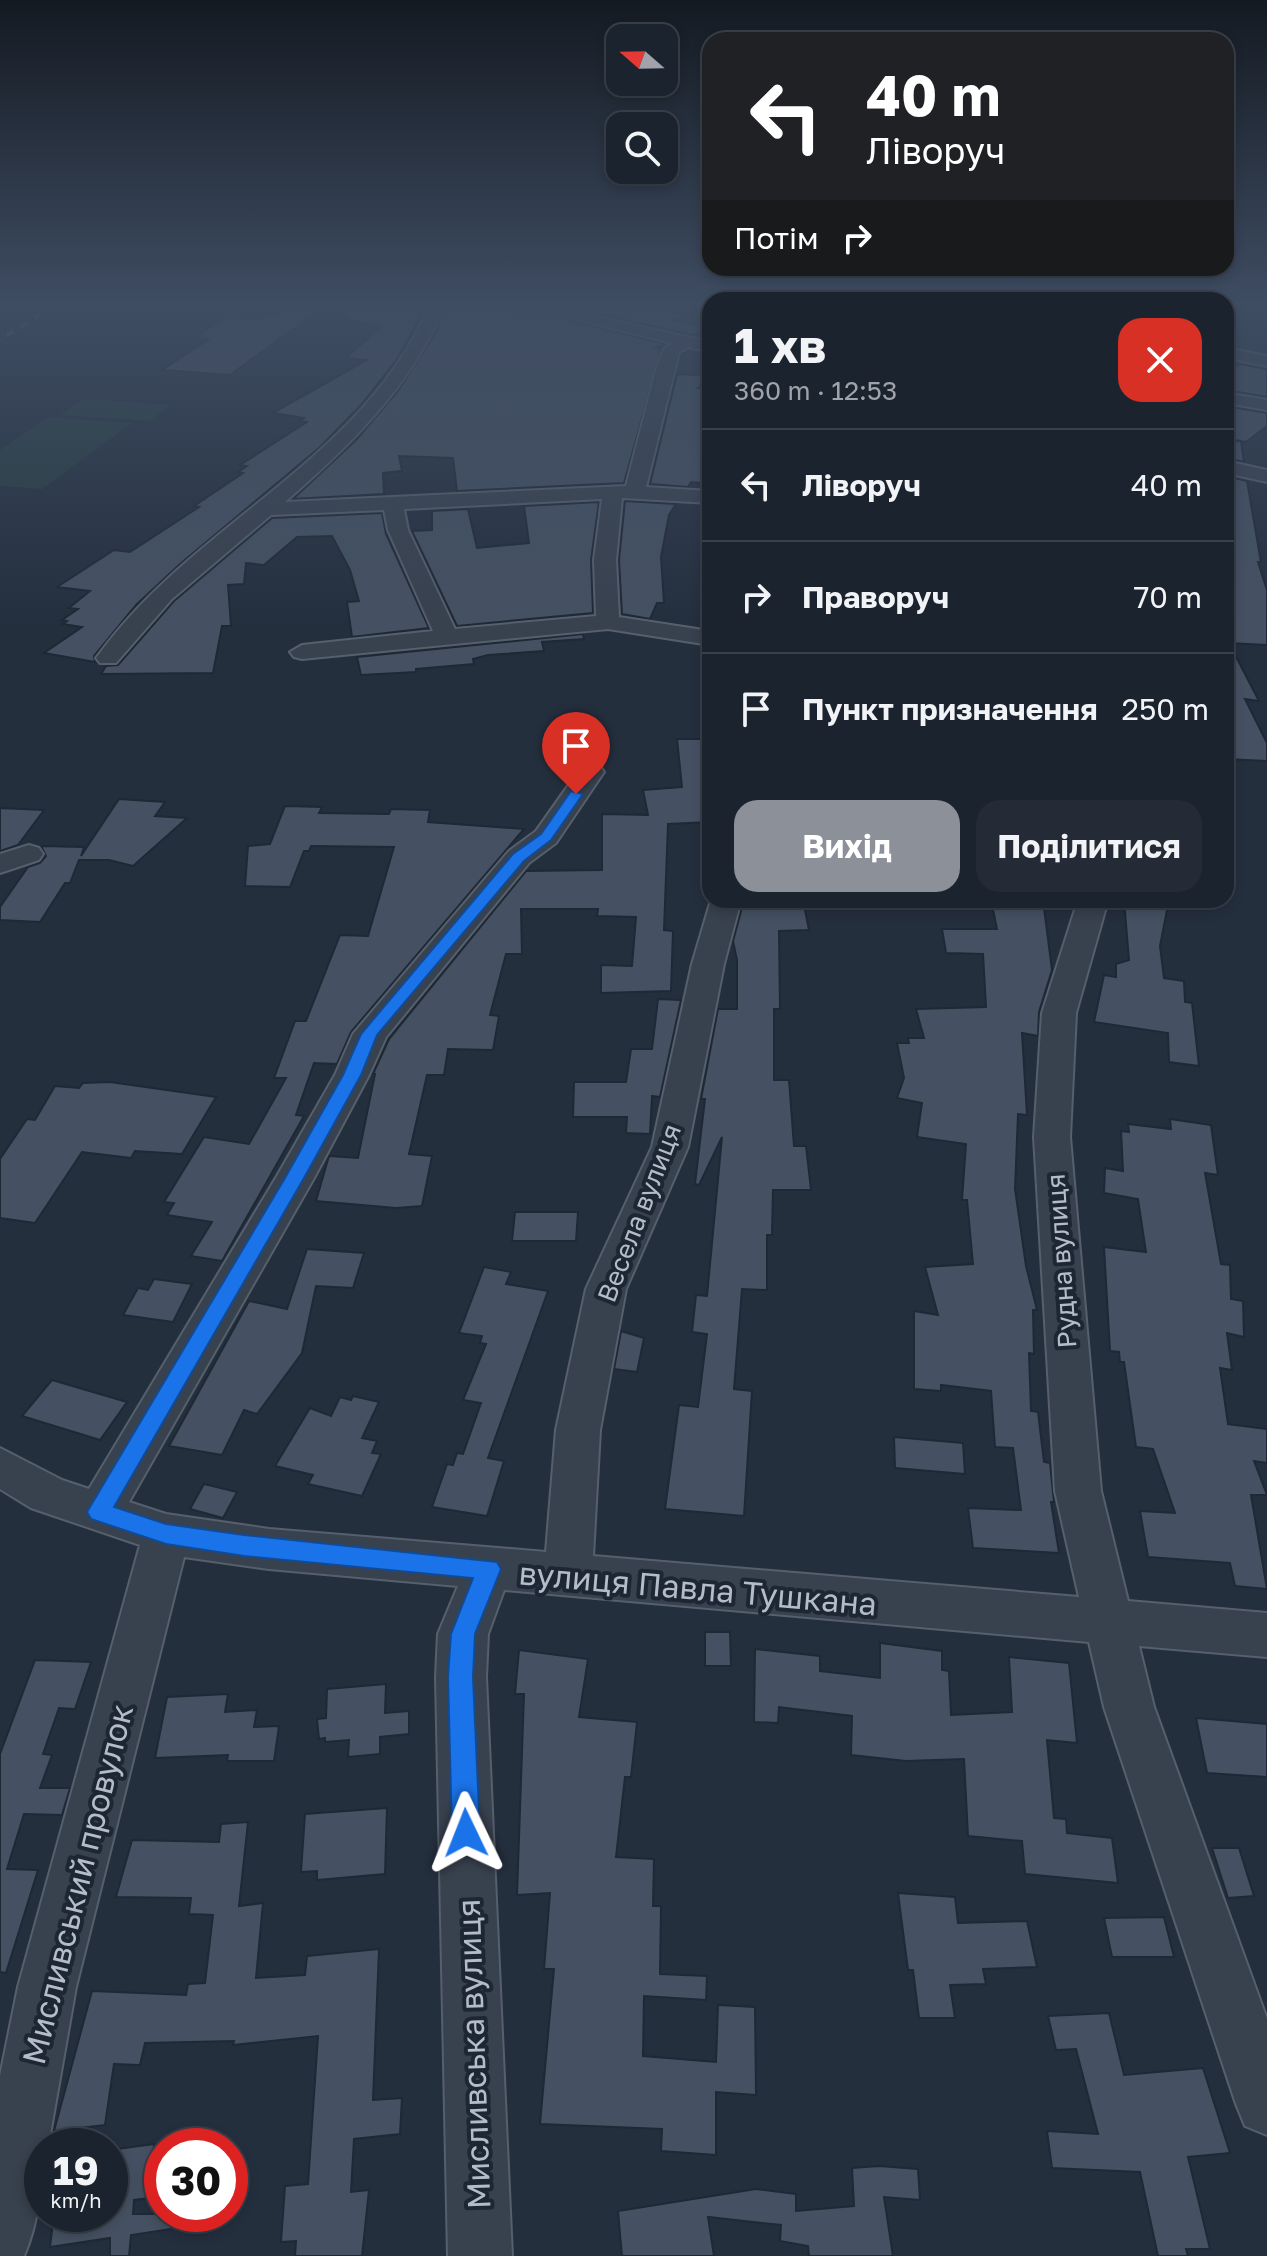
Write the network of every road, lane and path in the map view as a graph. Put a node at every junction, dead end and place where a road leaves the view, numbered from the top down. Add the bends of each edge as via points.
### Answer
1 (367, 412) edge
2 (657, 412) edge
3 (1234, 469) edge
4 (1263, 475) edge
5 (634, 492) junction
6 (611, 493) junction
7 (702, 496) edge
8 (1267, 502) edge
9 (393, 504) junction
10 (266, 509) junction
11 (608, 622) junction
12 (447, 637) junction
13 (702, 637) edge
14 (302, 652) dead end
15 (108, 658) dead end
16 (591, 772) dead end
17 (29, 854) dead end
18 (0, 864) edge
19 (724, 908) edge
20 (1091, 908) edge
21 (0, 1467) edge
22 (99, 1512) junction
23 (166, 1534) junction
24 (489, 1569) junction
25 (568, 1577) junction
26 (1110, 1623) junction
27 (1267, 1635) edge
28 (1267, 2104) edge
29 (0, 2237) edge
30 (480, 2256) edge

1 - 10 street
2 - 5 street
3 - 4 street
4 - 8 street
5 - 6 street
5 - 7 street
6 - 9 street
6 - 11 street via 605,560
9 - 10 street
9 - 12 street via 398,530
10 - 15 street via 171,588
11 - 12 street
11 - 13 street
12 - 14 street
16 - 22 street via 546,837 519,857 370,1034 295,1178
17 - 18 street
19 - 25 street, Весела вулиця via 670,1147 606,1289 578,1430
20 - 26 street, Рудна вулиця via 1059,1013 1052,1137 1078,1491
21 - 22 street, вулиця Павла Тушкана via 47,1494
22 - 23 street, вулиця Павла Тушкана
23 - 24 street, вулиця Павла Тушкана
23 - 29 street, Мисливський провулок via 47,1987
24 - 25 street, вулиця Павла Тушкана
24 - 30 street, Мисливська вулиця via 463,1634 461,1677
25 - 26 street, вулиця Павла Тушкана
26 - 27 street, вулиця Павла Тушкана
26 - 28 street, Рудна вулиця via 1129,1707

